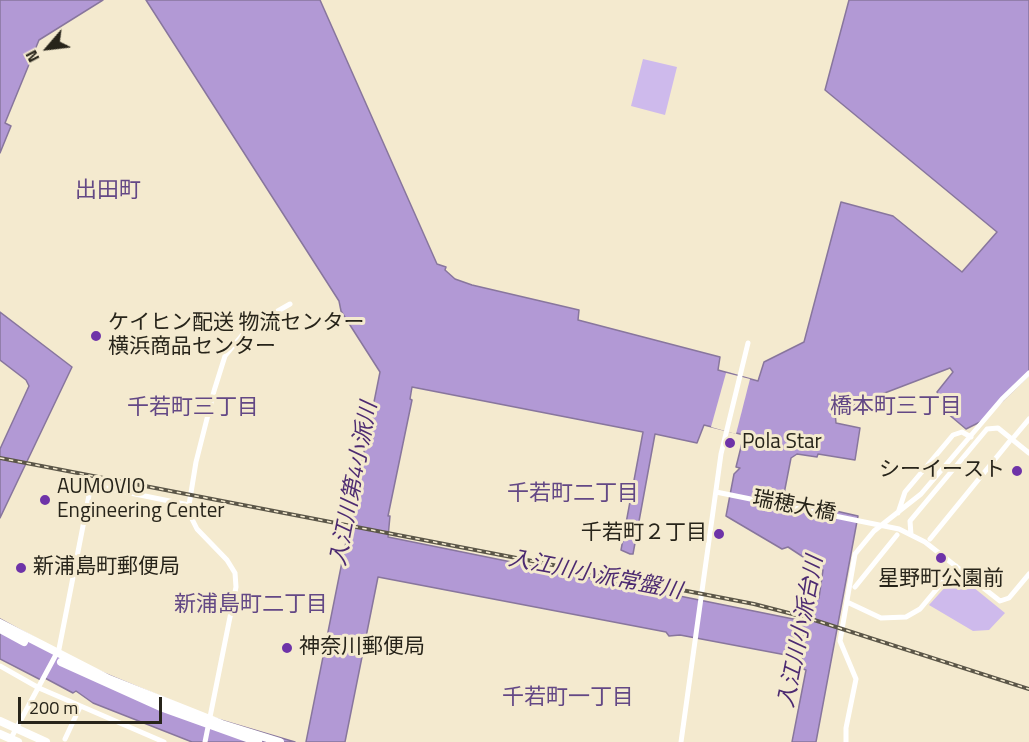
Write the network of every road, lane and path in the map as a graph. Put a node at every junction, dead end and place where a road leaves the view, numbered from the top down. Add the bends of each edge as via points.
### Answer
1 (290, 304) dead end
2 (748, 343) dead end
3 (1029, 373) edge
4 (1029, 419) edge
5 (981, 435) junction
6 (972, 438) junction
7 (972, 447) junction
8 (1029, 453) edge
9 (716, 492) junction
10 (189, 505) junction
11 (897, 514) junction
12 (883, 524) junction
13 (897, 535) dead end
14 (911, 535) junction
15 (930, 539) dead end
16 (956, 566) junction
17 (1029, 574) edge
18 (855, 587) dead end
19 (847, 602) junction
20 (0, 623) edge
21 (0, 629) edge
22 (0, 666) edge
23 (39, 688) junction
24 (80, 707) junction
25 (0, 721) edge
26 (17, 729) junction
27 (0, 734) edge
28 (65, 739) dead end
29 (13, 741) edge
30 (46, 742) edge
31 (162, 742) edge
32 (205, 742) edge
33 (256, 742) edge
34 (280, 742) edge
35 (681, 742) edge
36 (846, 742) edge

1 - 10 street via 248,328 225,356 204,428
2 - 9 street
3 - 11 street via 921,494
4 - 15 street
5 - 6 street
5 - 7 street
5 - 8 street via 990,427 997,427
6 - 7 street
6 - 11 street via 962,432 953,435 905,492
7 - 14 street via 910,521
9 - 12 street, 瑞穂大橋
9 - 35 street
10 - 23 street via 91,485 59,649
10 - 32 street via 197,529 235,573 236,587
11 - 12 street
12 - 14 street
12 - 19 street via 857,551
13 - 18 street
14 - 16 street
16 - 17 street via 1001,601 1009,598
16 - 19 street via 920,609 906,617 881,618
19 - 36 street via 840,644 854,670 856,685
20 - 34 highway via 109,679 222,724
21 - 33 highway via 106,684
22 - 23 street
23 - 24 street
23 - 26 street
24 - 28 street
24 - 31 street
25 - 26 highway
26 - 29 street
26 - 30 highway
27 - 29 highway

